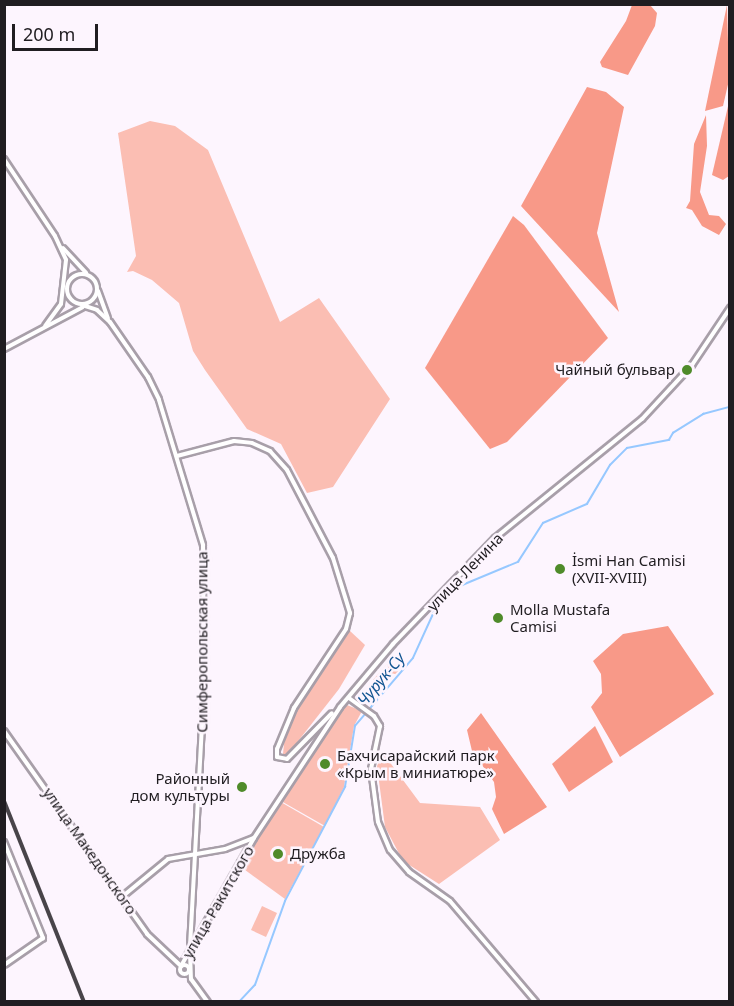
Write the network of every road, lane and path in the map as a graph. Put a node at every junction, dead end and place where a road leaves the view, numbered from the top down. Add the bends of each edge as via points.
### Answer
1 (4, 159) edge
2 (59, 242) junction
3 (88, 276) junction
4 (66, 286) junction
5 (98, 290) junction
6 (85, 305) junction
7 (729, 308) edge
8 (110, 322) junction
9 (45, 326) junction
10 (4, 349) edge
11 (177, 456) junction
12 (349, 698) junction
13 (340, 707) junction
14 (4, 731) edge
15 (254, 838) junction
16 (4, 842) edge
17 (231, 848) junction
18 (195, 853) junction
19 (240, 861) junction
20 (123, 896) junction
21 (190, 948) junction
22 (4, 965) edge
23 (181, 966) junction
24 (189, 968) junction
25 (183, 973) junction
26 (194, 984) junction
27 (208, 1002) edge
28 (536, 1002) edge

1 - 2 main road
2 - 3 main road
2 - 4 main road via 67,266
3 - 4 main road via 76,275
3 - 5 main road
4 - 6 main road via 71,300
4 - 9 main road via 60,307
5 - 6 main road
5 - 8 main road, Симферопольская улица
6 - 8 main road, Симферопольская улица
6 - 9 main road
7 - 12 main road, улица Ленина via 692,365 642,419 495,538 393,644
8 - 11 main road, Симферопольская улица via 148,377
9 - 10 main road
11 - 13 main road via 234,441 252,443 270,451 287,470 333,558 350,613 346,629 294,708 276,756 287,759
11 - 18 main road, Симферопольская улица via 203,544 204,688
12 - 13 main road, улица Ленина
12 - 28 main road via 380,726 371,769 378,822 390,850 409,872 450,901
13 - 15 main road, улица Ленина
14 - 20 main road, улица Македонского
15 - 17 main road
15 - 19 main road, улица Ракитского
16 - 22 main road via 43,938
17 - 18 main road
17 - 19 main road via 241,851
18 - 20 main road via 161,862
18 - 21 main road, Симферопольская улица
19 - 21 main road, улица Ракитского
20 - 23 main road, улица Македонского via 155,944
21 - 23 main road, улица Ракитского
21 - 24 main road, Симферопольская улица
23 - 24 main road
23 - 25 main road
24 - 25 main road
24 - 26 main road
25 - 26 main road
26 - 27 main road

